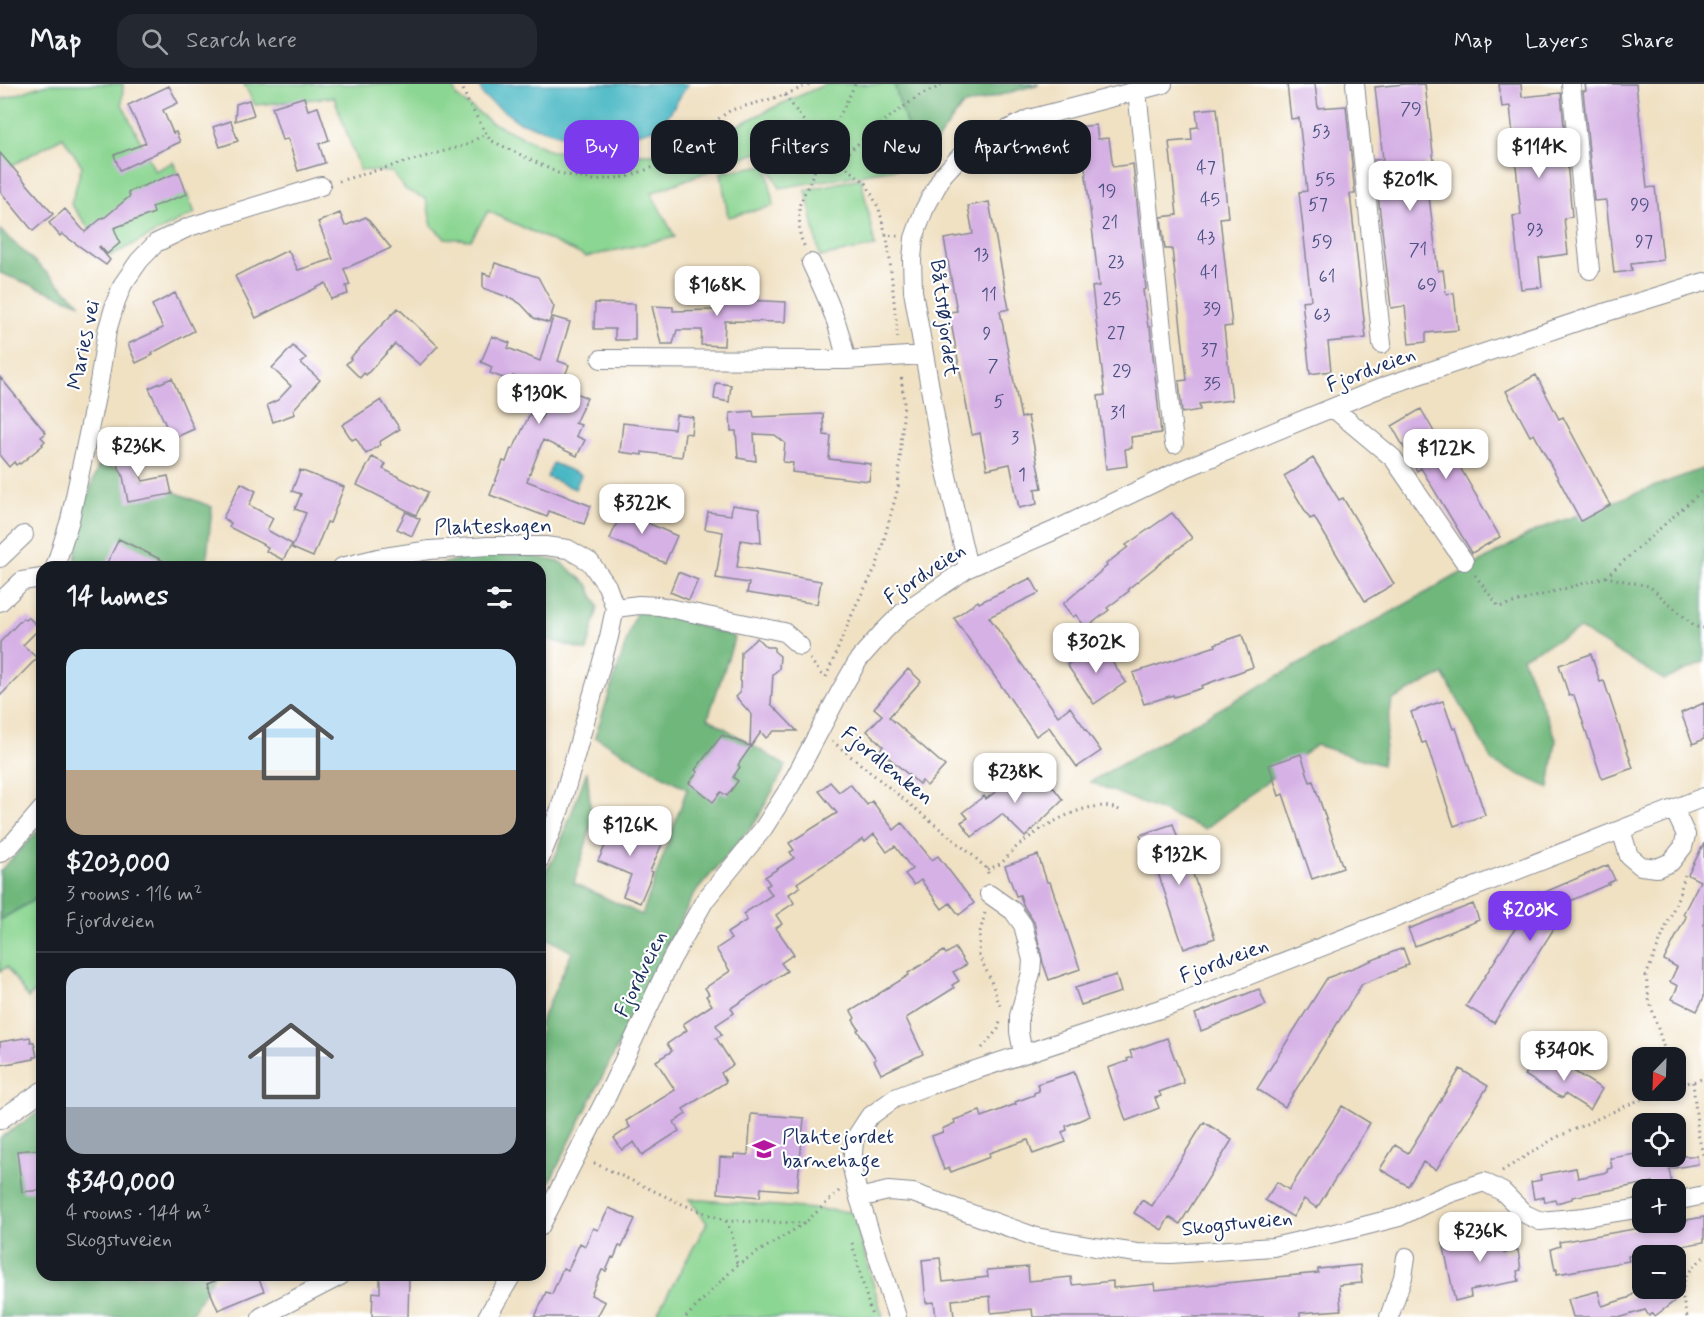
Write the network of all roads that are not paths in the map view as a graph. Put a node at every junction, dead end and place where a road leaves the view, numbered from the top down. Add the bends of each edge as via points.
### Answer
1 (1163, 84) edge
2 (1355, 84) edge
3 (1571, 84) edge
4 (1137, 91) junction
5 (321, 186) road end
6 (812, 264) road end
7 (1590, 270) dead end
8 (1704, 282) edge
9 (1382, 344) dead end
10 (924, 355) junction
11 (601, 359) dead end
12 (846, 360) junction
13 (1333, 408) junction
14 (1174, 444) dead end
15 (24, 535) dead end
16 (0, 558) edge
17 (57, 561) edge
18 (366, 561) edge
19 (1464, 561) road end
20 (968, 568) junction
21 (36, 579) edge
22 (0, 602) edge
23 (615, 608) junction
24 (800, 646) road end
25 (1704, 797) edge
26 (1674, 809) junction
27 (36, 816) edge
28 (1621, 830) junction
29 (546, 845) edge
30 (0, 853) edge
31 (989, 894) road end
32 (1023, 1054) junction
33 (36, 1094) edge
34 (0, 1120) edge
35 (1704, 1194) edge
36 (859, 1198) junction
37 (1686, 1198) edge
38 (1632, 1210) edge
39 (546, 1215) edge
40 (1406, 1257) dead end
41 (330, 1281) edge
42 (508, 1281) edge
43 (261, 1317) edge
44 (487, 1317) edge
45 (897, 1317) edge
46 (1389, 1317) edge

1 - 4 street, Båtstøjordet
2 - 9 street
3 - 7 street
4 - 10 street, Båtstøjordet via 1029,119 967,149 943,175 914,238 913,291
4 - 14 street
5 - 17 street, Maries vei via 189,227 156,243 139,261 123,284 107,331 70,520
6 - 12 street via 833,310
8 - 13 street, Fjordveien via 1394,384
10 - 12 street
10 - 20 street, Båtstøjordet
11 - 12 street
13 - 19 street via 1393,458
13 - 20 street, Fjordveien via 1181,470
15 - 16 street
18 - 23 street, Plahteskogen via 430,550 500,546 568,549 590,562 607,586
20 - 39 street, Fjordveien via 903,613 860,659 791,785 763,829 705,900 671,960
21 - 22 street via 22,581
23 - 24 street via 659,606 718,618 784,632
23 - 29 street via 575,758
25 - 26 street, Fjordveien
26 - 28 street, Fjordveien
26 - 28 street via 1686,835 1683,847 1671,862 1657,868 1641,866 1629,856
27 - 30 street
28 - 32 street, Fjordveien via 1181,1002
31 - 32 street via 1013,911 1023,925 1032,960 1019,1016
32 - 36 street, Fjordveien via 895,1098 869,1117 854,1140 852,1168
33 - 34 street
35 - 37 street
36 - 38 street, Skogstuveien via 888,1191 912,1193 1036,1237 1171,1254 1273,1247 1352,1229 1399,1217 1484,1182 1540,1221
36 - 45 street, Fjordveien
40 - 46 street
41 - 43 street
42 - 44 street

